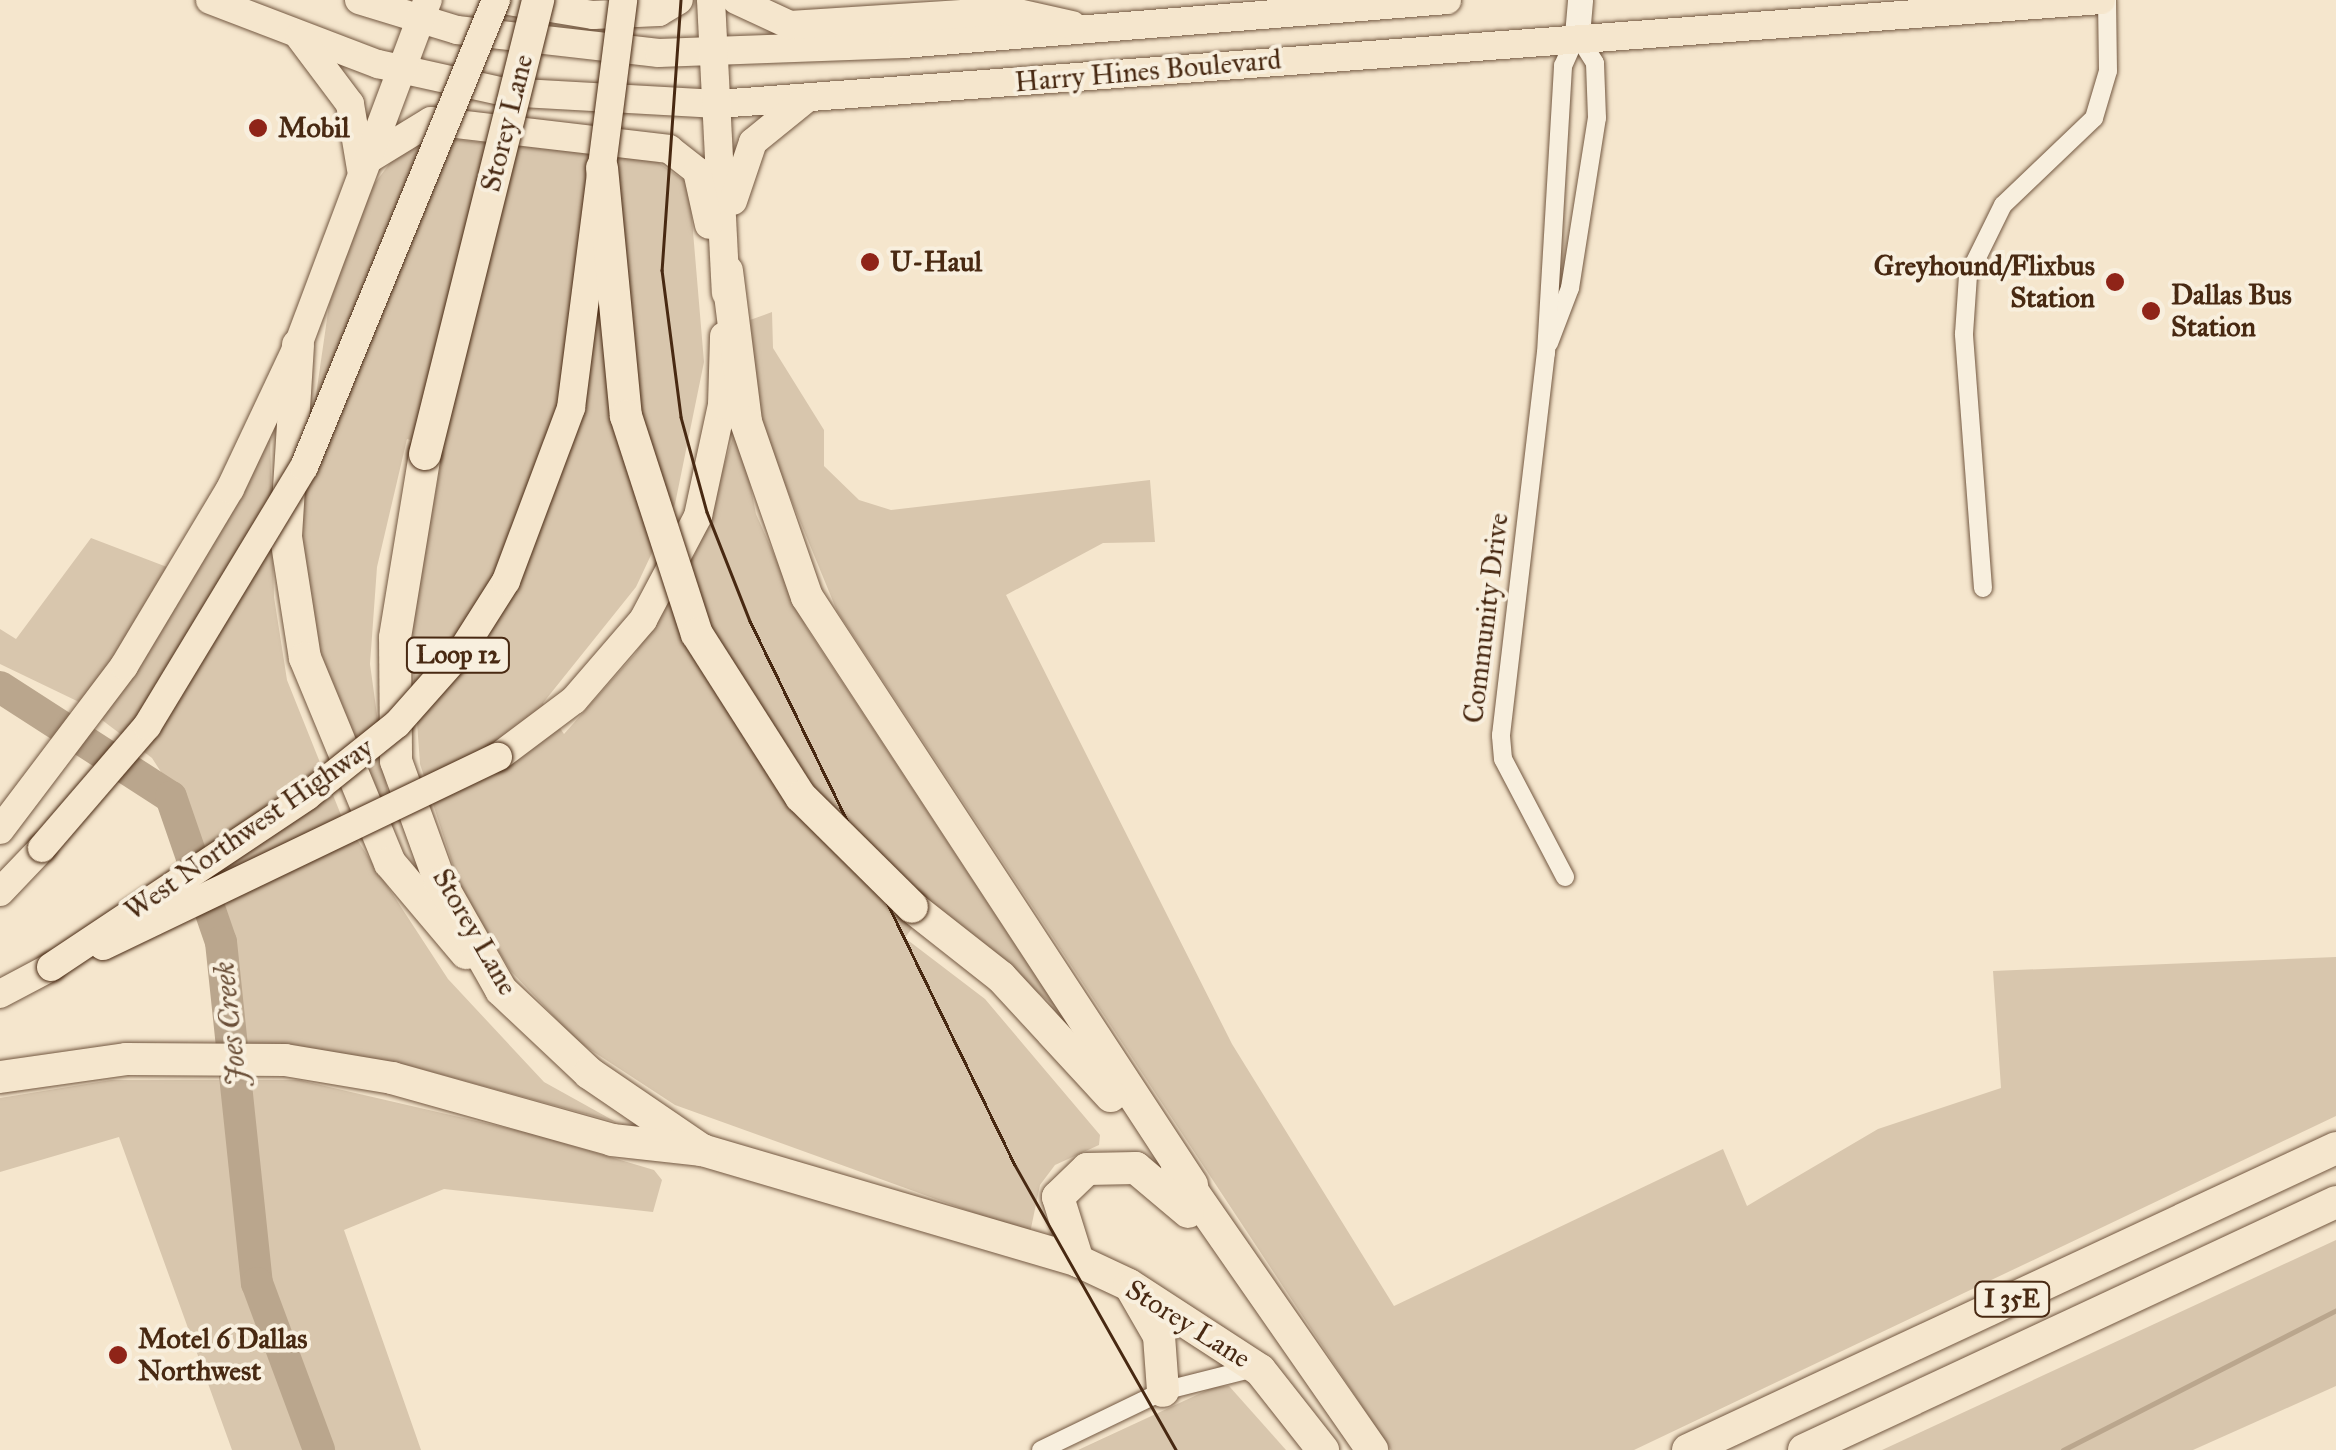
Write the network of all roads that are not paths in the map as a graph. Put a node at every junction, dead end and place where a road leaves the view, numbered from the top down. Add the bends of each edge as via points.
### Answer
1 (210, 0) edge
2 (358, 0) edge
3 (499, 0) edge
4 (538, 0) edge
5 (623, 0) edge
6 (680, 0) edge
7 (711, 0) edge
8 (736, 0) edge
9 (1447, 0) edge
10 (1580, 0) edge
11 (2104, 0) edge
12 (424, 11) edge
13 (1082, 30) junction
14 (1038, 33) junction
15 (298, 35) junction
16 (1577, 36) junction
17 (715, 52) junction
18 (402, 71) junction
19 (1040, 79) junction
20 (808, 98) junction
21 (718, 104) junction
22 (602, 168) junction
23 (366, 169) junction
24 (727, 264) junction
25 (724, 332) junction
26 (298, 346) junction
27 (1546, 353) junction
28 (1983, 588) dead end
29 (5, 825) edge
30 (1564, 877) dead end
31 (0, 892) edge
32 (51, 967) junction
33 (501, 990) junction
34 (0, 994) edge
35 (0, 1076) edge
36 (2336, 1148) edge
37 (702, 1150) junction
38 (1192, 1185) junction
39 (2336, 1202) edge
40 (1078, 1261) junction
41 (1129, 1285) junction
42 (1269, 1300) junction
43 (1260, 1370) junction
44 (1163, 1391) junction
45 (1042, 1450) edge
46 (1323, 1450) edge
47 (1372, 1450) edge
48 (1688, 1450) edge
49 (1804, 1450) edge

1 - 15 main road, Harry Hines Boulevard
2 - 12 main road, Harry Hines Boulevard
3 - 6 main road via 593,15 659,12
3 - 31 main road, bridge via 304,467 147,726
4 - 33 highway, Storey Lane, bridge via 425,454 395,638 396,761 440,882
5 - 22 main road, West Northwest Highway / Loop 12, bridge
7 - 17 main road
8 - 13 main road via 790,25 1009,11
9 - 13 main road, Harry Hines Boulevard
10 - 16 street, Community Drive
11 - 16 main road, Harry Hines Boulevard
11 - 28 street via 2108,71 2094,118 2003,205 1968,276 1964,334
12 - 17 main road, Harry Hines Boulevard via 606,50
12 - 18 main road
13 - 14 main road, Harry Hines Boulevard
14 - 17 main road, Harry Hines Boulevard
14 - 19 main road
15 - 18 main road, Harry Hines Boulevard
15 - 23 main road via 350,104
16 - 19 main road, Harry Hines Boulevard
16 - 27 street, Community Drive via 1563,66
16 - 27 street, Community Drive via 1595,63 1597,118 1570,288
17 - 21 main road
18 - 21 main road, Harry Hines Boulevard via 570,99
18 - 23 main road
19 - 20 main road, Harry Hines Boulevard
20 - 21 main road, Harry Hines Boulevard
20 - 24 main road via 779,115 746,155
21 - 24 main road
22 - 32 main road, West Northwest Highway / Loop 12, bridge via 566,424 524,546 462,652 398,724 308,796
22 - 38 highway, Storey Lane, bridge via 626,416 697,634 801,797 912,907 1000,977
23 - 25 main road via 432,121 668,149 697,171 704,191
23 - 26 main road
24 - 25 main road
24 - 38 highway via 750,439 807,597
25 - 32 main road, bridge via 722,405 698,516 652,602 574,700 498,757
26 - 29 main road via 230,489 124,666
26 - 33 highway via 286,537 304,658 390,863
27 - 30 street, Community Drive via 1501,735 1503,758
32 - 34 main road, West Northwest Highway / Loop 12
33 - 37 highway, Storey Lane via 589,1074
35 - 37 highway via 126,1058 285,1060 392,1078 612,1140
36 - 48 highway, I 35E
37 - 40 highway, Storey Lane
38 - 42 highway, Storey Lane
39 - 49 highway, I 35E
40 - 41 highway, Storey Lane
40 - 42 highway via 1058,1198 1074,1175 1109,1162 1156,1179
41 - 43 highway, Storey Lane
41 - 44 highway via 1159,1336
42 - 47 highway, Storey Lane
43 - 44 street via 1226,1368
43 - 46 highway, Storey Lane
44 - 45 street

